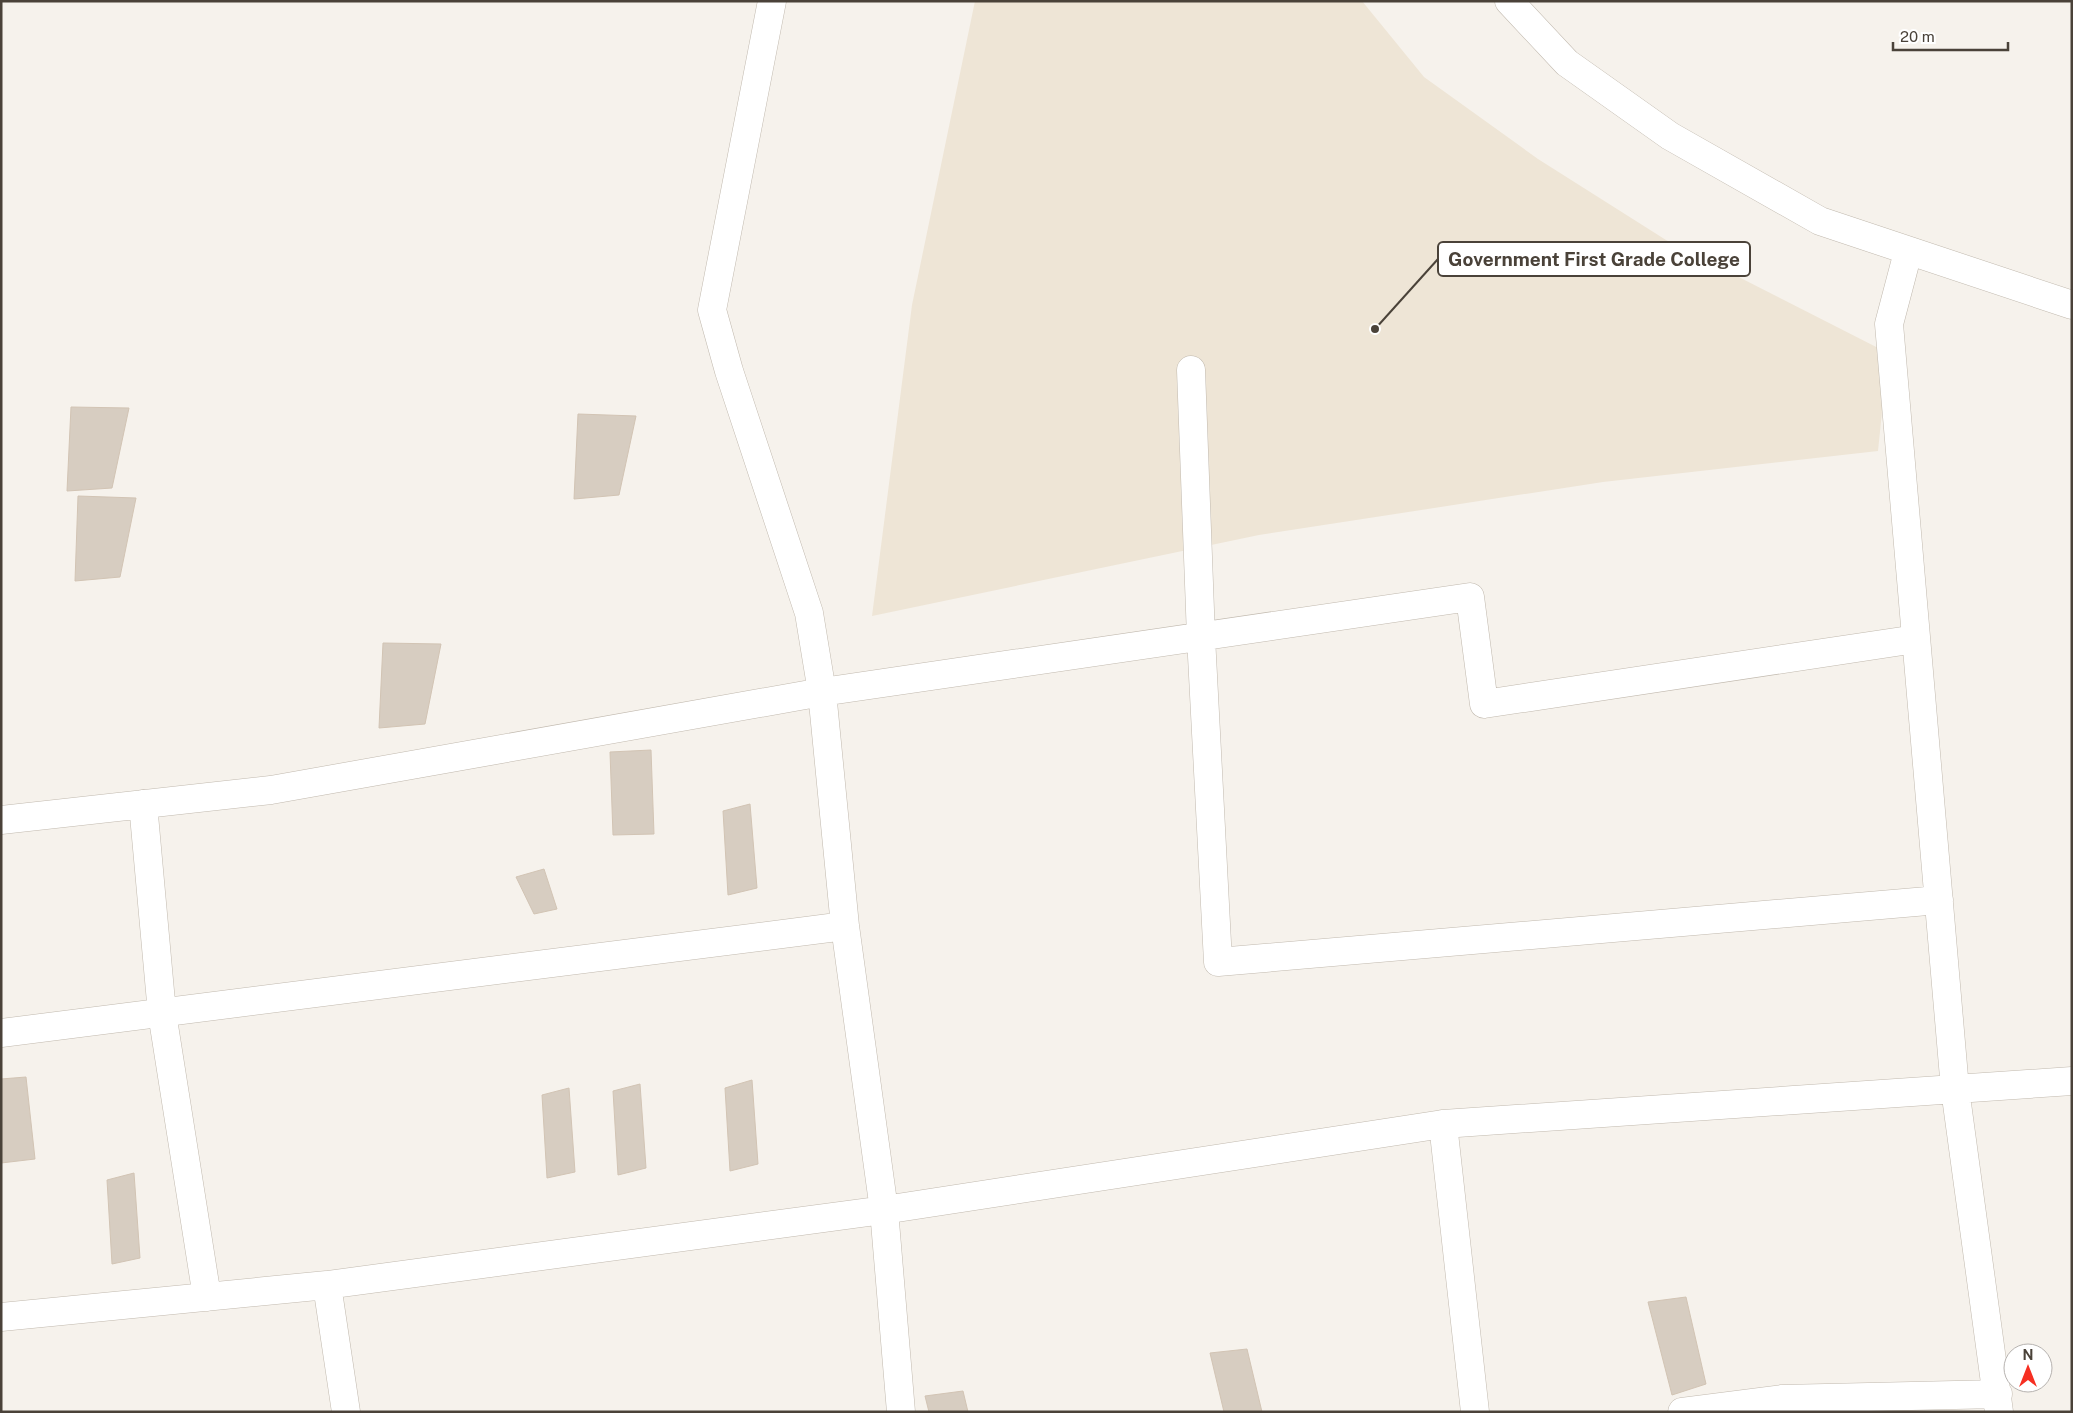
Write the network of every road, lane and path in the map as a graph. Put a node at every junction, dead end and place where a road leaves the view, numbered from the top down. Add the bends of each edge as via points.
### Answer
1 (772, 1) edge
2 (1509, 1) edge
3 (1908, 252) junction
4 (2072, 305) edge
5 (1191, 370) dead end
6 (1201, 637) junction
7 (1916, 639) junction
8 (822, 692) junction
9 (143, 804) junction
10 (1, 820) edge
11 (1939, 900) junction
12 (845, 926) junction
13 (162, 1013) junction
14 (1, 1033) edge
15 (2072, 1080) edge
16 (1955, 1089) junction
17 (1444, 1124) junction
18 (884, 1210) junction
19 (326, 1285) junction
20 (207, 1296) junction
21 (1, 1316) edge
22 (1998, 1403) edge
23 (346, 1412) edge
24 (901, 1412) edge
25 (1475, 1412) edge
26 (1682, 1412) edge

1 - 8 street via 712,310 809,613
2 - 3 street via 1567,63 1670,136 1820,221
3 - 4 street
3 - 7 street via 1889,324
5 - 6 street
6 - 7 street via 1470,597 1484,704
6 - 8 street
6 - 11 street via 1218,962
7 - 11 street
8 - 9 street via 271,790
8 - 12 street
9 - 10 street
9 - 13 street
11 - 16 street
12 - 13 street
12 - 18 street
13 - 14 street
13 - 20 street
15 - 16 street
16 - 17 street
16 - 22 street
17 - 18 street
17 - 25 street
18 - 19 street
18 - 24 street
19 - 20 street
19 - 23 street
20 - 21 street
22 - 26 street via 1782,1399

